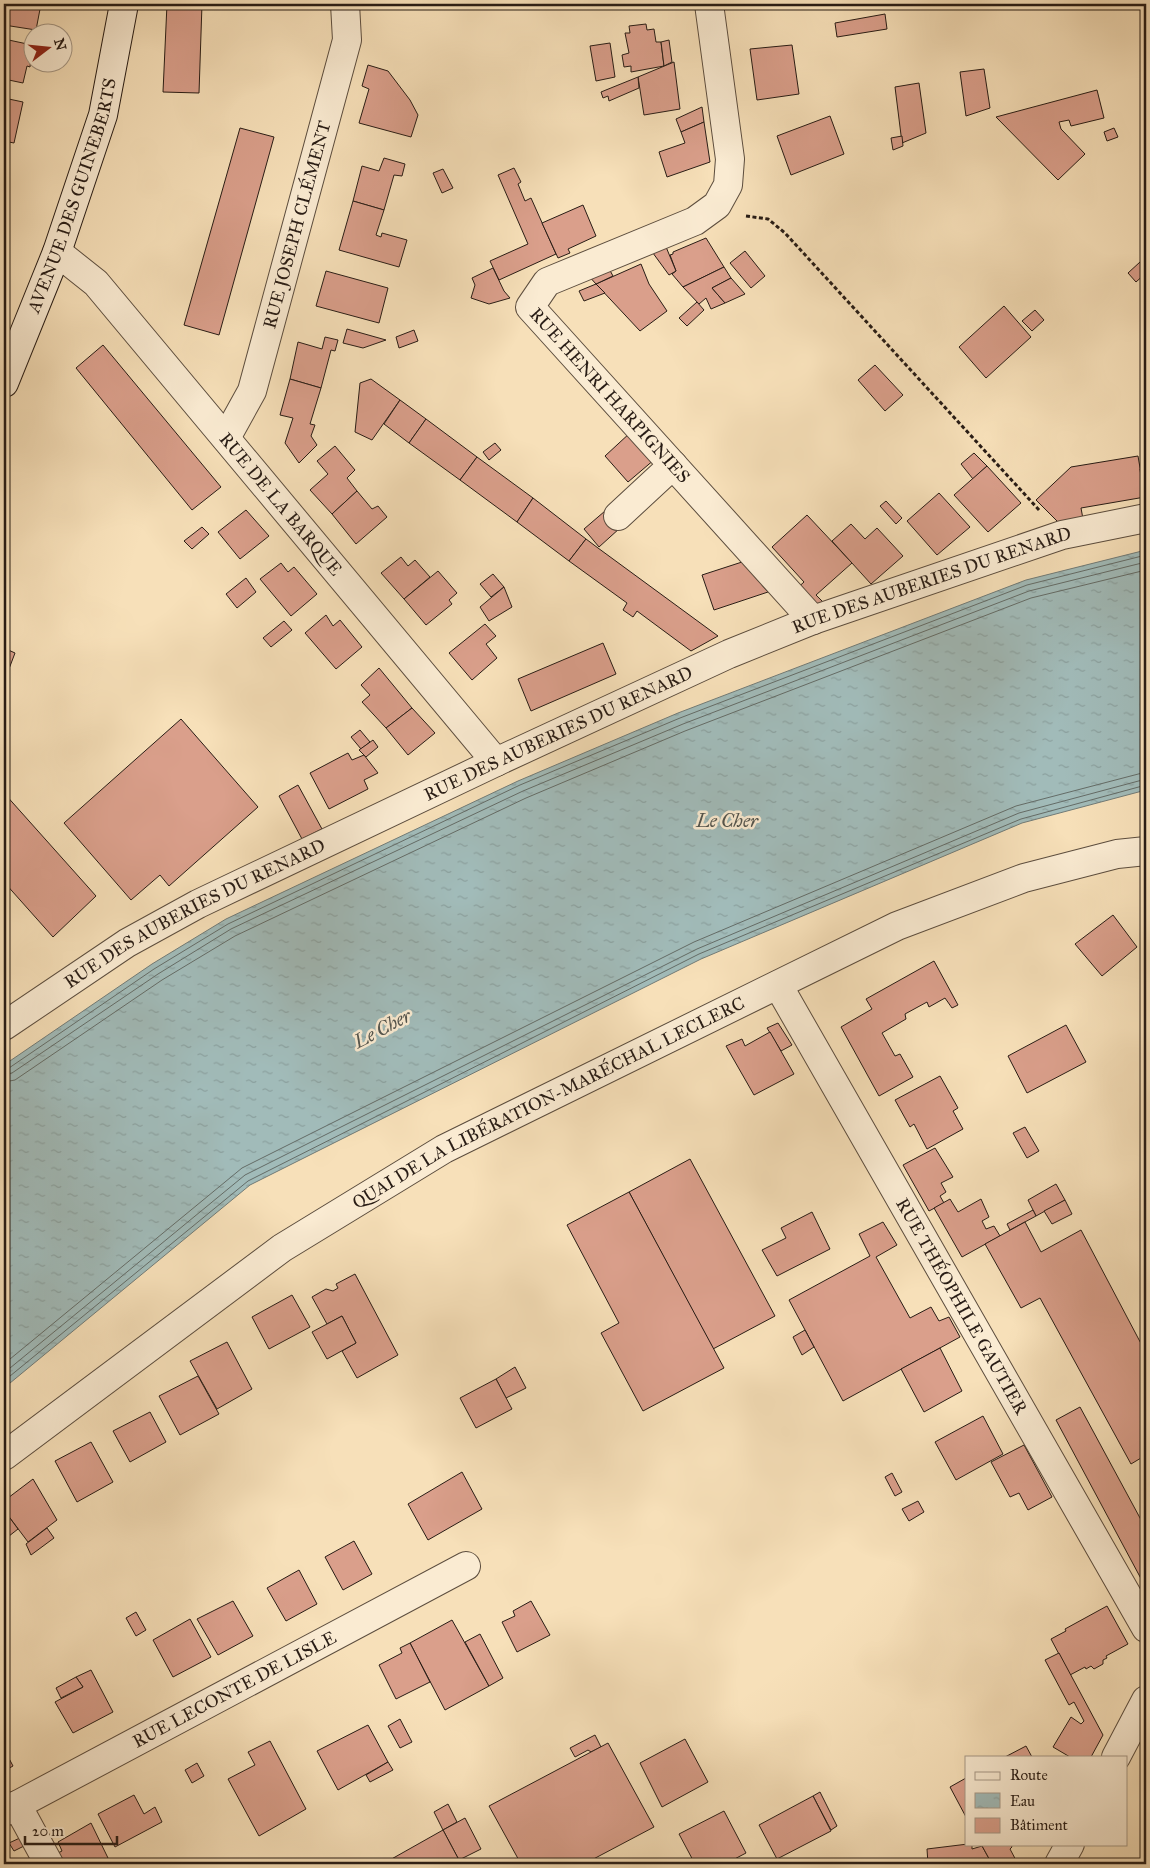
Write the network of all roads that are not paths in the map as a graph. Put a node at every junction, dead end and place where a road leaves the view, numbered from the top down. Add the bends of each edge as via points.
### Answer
1 (124, 4) edge
2 (345, 4) edge
3 (708, 4) edge
4 (57, 252) junction
5 (4, 383) edge
6 (226, 438) junction
7 (673, 465) junction
8 (618, 516) dead end
9 (1146, 518) edge
10 (814, 620) junction
11 (496, 762) junction
12 (1146, 851) edge
13 (778, 985) junction
14 (4, 1026) edge
15 (4, 1456) edge
16 (466, 1566) dead end
17 (1146, 1628) edge
18 (1146, 1700) edge
19 (1117, 1756) edge
20 (10, 1808) edge
21 (1069, 1846) edge
22 (49, 1864) edge
23 (1059, 1864) edge

1 - 4 street, AVENUE DES GUINEBERTS via 103,116
2 - 6 street, RUE JOSEPH CLÉMENT via 347,40 252,391
3 - 7 street, RUE HENRI HARPIGNIES via 730,160 728,185 717,205 695,221 547,282 530,307
4 - 5 street, AVENUE DES GUINEBERTS
4 - 6 street, RUE DE LA BARQUE via 96,283
6 - 11 street, RUE DE LA BARQUE
7 - 8 street
7 - 10 street, RUE HENRI HARPIGNIES
9 - 10 street, RUE DES AUBERIES DU RENARD via 1062,535
10 - 11 street, RUE DES AUBERIES DU RENARD via 729,654
11 - 14 street, RUE DES AUBERIES DU RENARD via 198,904 127,943
12 - 13 street, QUAI DE LA LIBÉRATION-MARÉCHAL LECLERC via 1117,854 1024,878 898,926
13 - 15 street, QUAI DE LA LIBÉRATION-MARÉCHAL LECLERC via 444,1149 282,1248
13 - 17 street, RUE THÉOPHILE GAUTIER
16 - 20 street, RUE LECONTE DE LISLE
18 - 19 street
20 - 22 street
21 - 23 street

